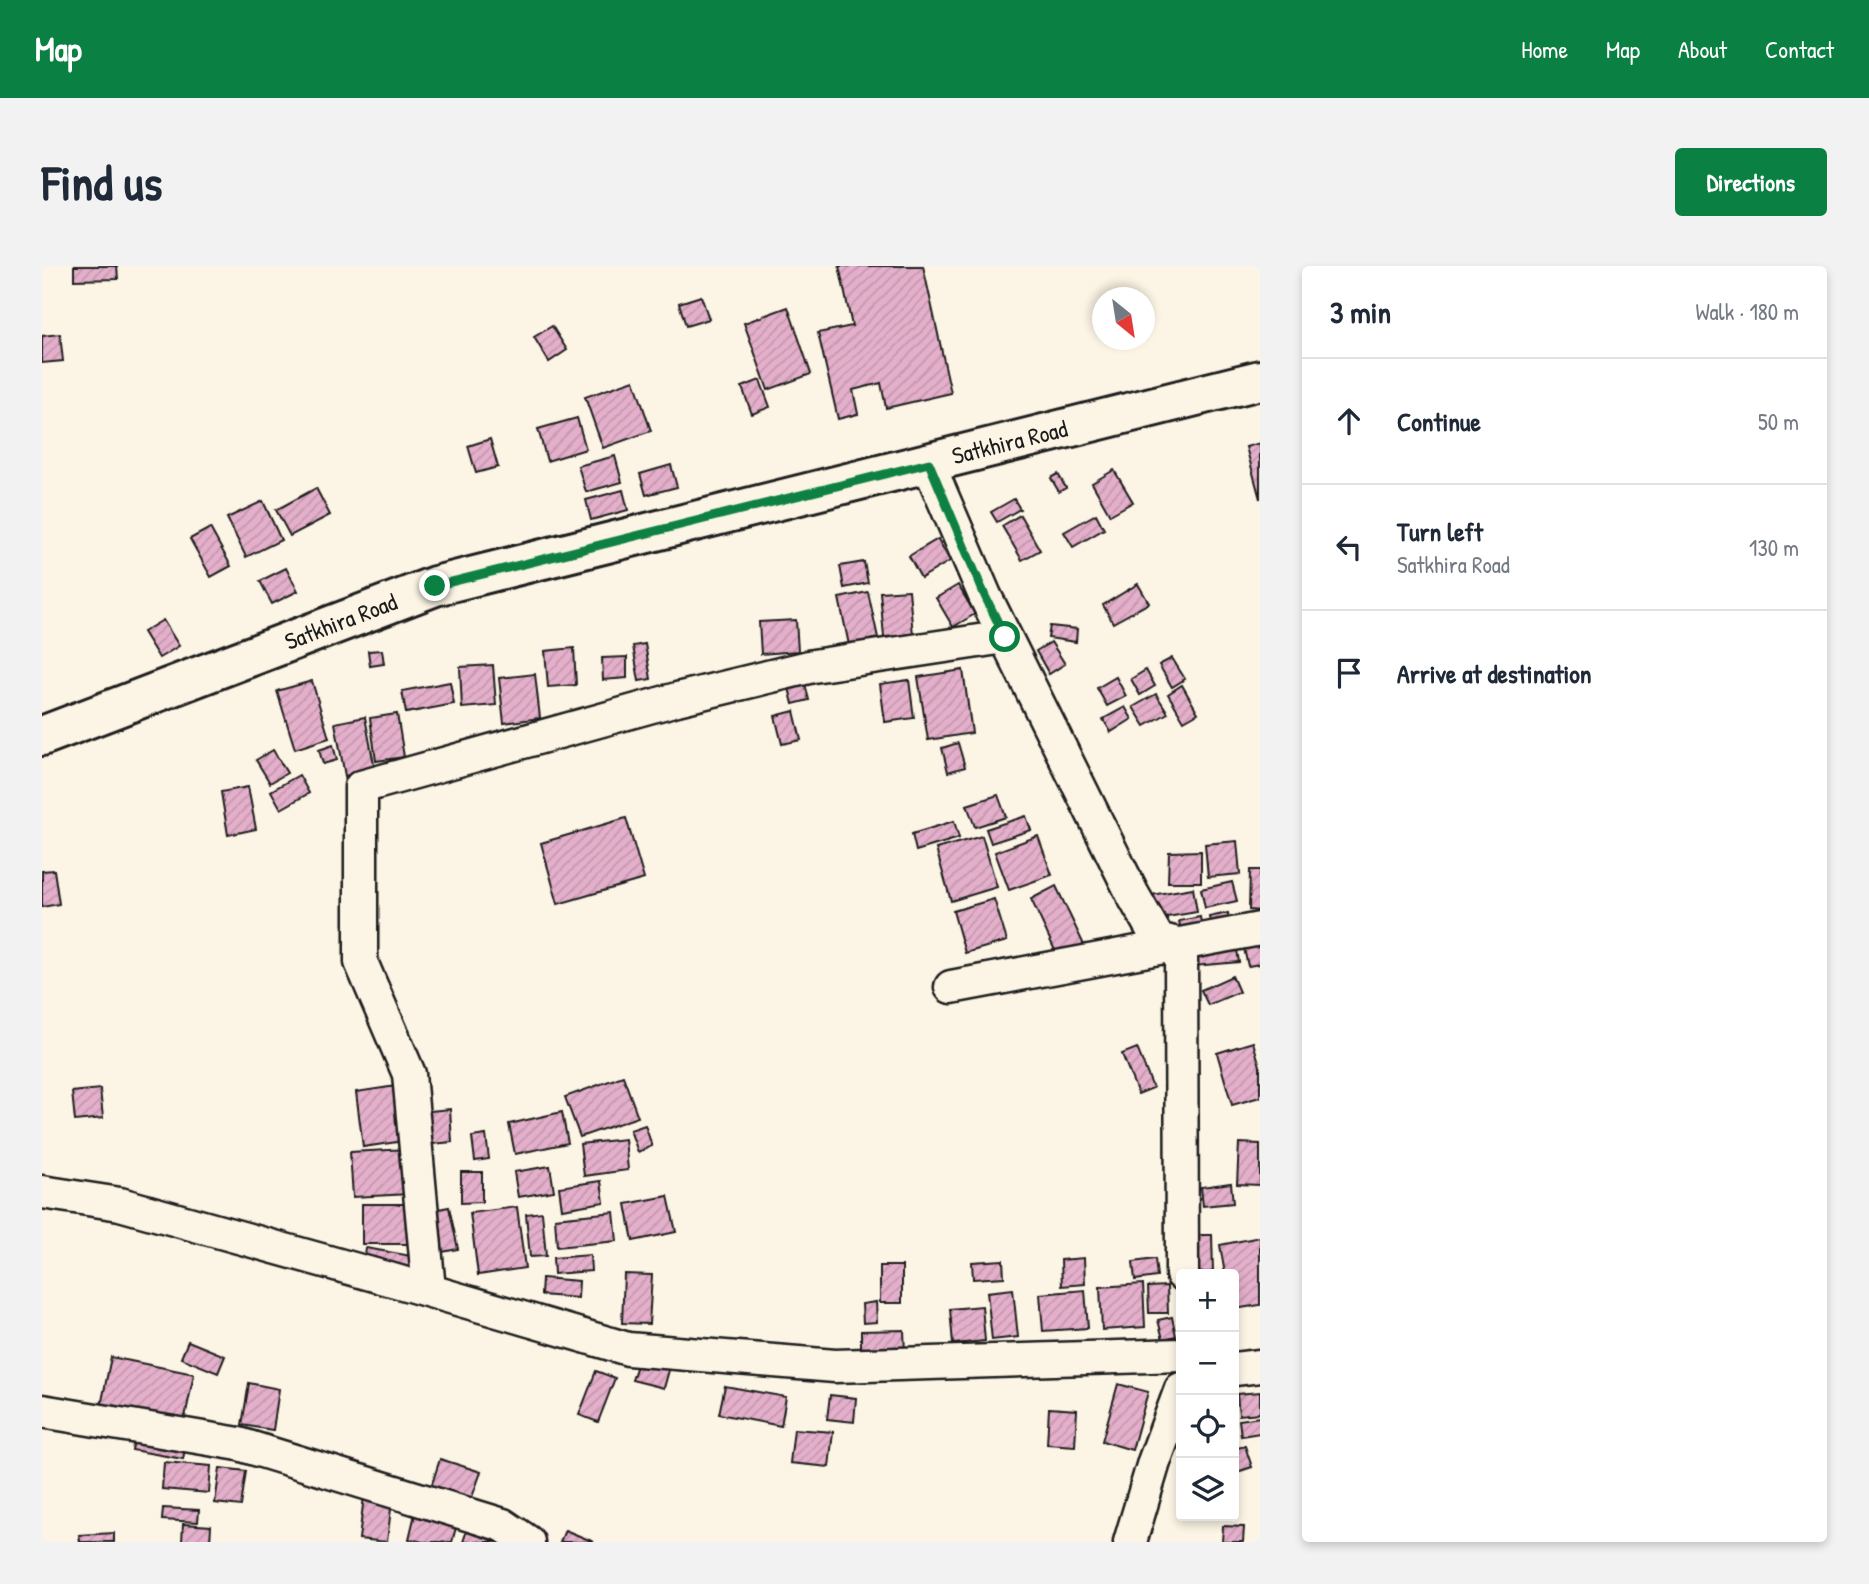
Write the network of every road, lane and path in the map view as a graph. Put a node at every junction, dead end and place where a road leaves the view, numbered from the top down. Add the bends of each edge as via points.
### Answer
1 (1260, 380) edge
2 (929, 463) junction
3 (1005, 637) junction
4 (42, 736) edge
5 (1260, 929) edge
6 (1181, 945) junction
7 (951, 987) dead end
8 (42, 1192) edge
9 (1182, 1269) edge
10 (429, 1290) junction
11 (1176, 1355) edge
12 (1260, 1366) edge
13 (1239, 1368) edge
14 (1179, 1395) edge
15 (42, 1412) edge
16 (528, 1542) edge
17 (1130, 1542) edge

1 - 2 main road, Satkhira Road
2 - 3 street
2 - 4 main road, Satkhira Road via 435,586
3 - 6 street via 1157,939
3 - 10 street via 813,666 361,787 361,962 409,1074
5 - 6 street
6 - 7 street
6 - 9 street
8 - 10 street via 120,1204
10 - 11 street via 628,1349 835,1366
12 - 13 street
14 - 17 street
15 - 16 street via 239,1444 503,1525

